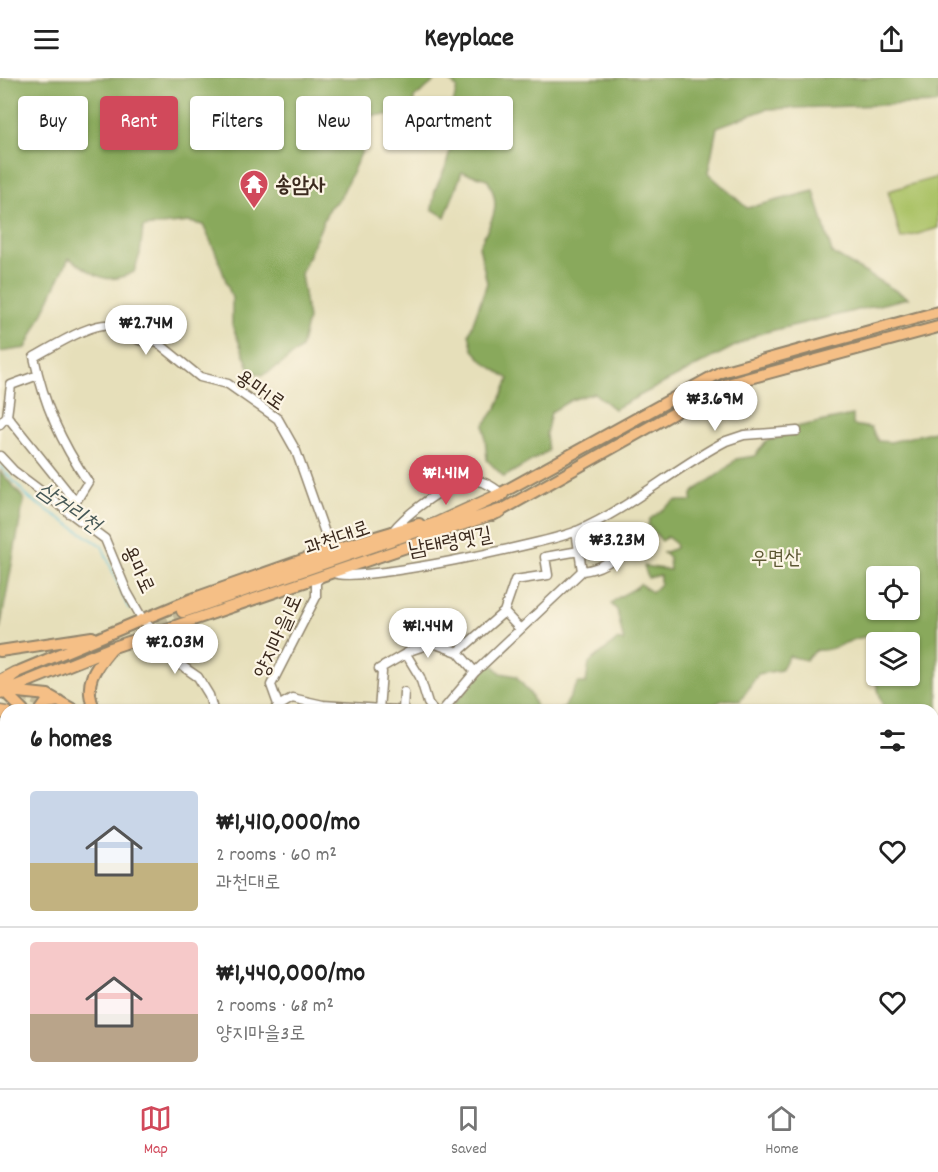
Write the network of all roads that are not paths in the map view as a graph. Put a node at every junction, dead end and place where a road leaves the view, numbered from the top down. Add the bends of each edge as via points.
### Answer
1 (938, 312) edge
2 (938, 327) edge
3 (38, 375) junction
4 (7, 416) junction
5 (0, 424) edge
6 (797, 431) dead end
7 (0, 456) edge
8 (502, 494) junction
9 (75, 501) junction
10 (500, 511) junction
11 (69, 513) junction
12 (393, 531) junction
13 (576, 531) junction
14 (625, 536) dead end
15 (331, 550) junction
16 (579, 551) junction
17 (582, 571) junction
18 (334, 573) junction
19 (321, 577) junction
20 (504, 612) junction
21 (143, 620) junction
22 (520, 629) junction
23 (156, 633) junction
24 (101, 637) junction
25 (111, 648) junction
26 (0, 651) edge
27 (458, 652) junction
28 (406, 654) junction
29 (475, 672) junction
30 (15, 673) joint
31 (1, 689) edge
32 (404, 692) dead end
33 (62, 701) junction
34 (17, 704) tunnel mouth
35 (46, 704) edge
36 (66, 704) edge
37 (93, 704) edge
38 (211, 704) edge
39 (278, 704) edge
40 (284, 704) edge
41 (319, 704) edge
42 (380, 704) edge
43 (403, 704) edge
44 (429, 704) edge
45 (448, 704) edge

1 - 8 main road via 721,372
2 - 10 main road via 724,385
3 - 4 street via 11,385
3 - 9 street via 64,446 88,482
3 - 15 street, 용마1로 via 34,357 105,324 142,342 157,342 200,377 228,384 278,419 296,451
4 - 5 street
4 - 9 street
6 - 13 street, 남태령옛길 via 744,435 726,441 626,505
7 - 11 street, 용마로
8 - 10 highway, 과천대로 via 436,524 184,613
8 - 12 main road
8 - 12 street via 487,483 464,480 402,519
9 - 11 street
10 - 18 main road
11 - 21 street, 용마로 via 105,539
12 - 15 main road
13 - 16 street
13 - 18 street, 남태령옛길 via 451,560 353,576
14 - 17 street via 618,543 623,550 612,560 598,569
15 - 21 main road
16 - 17 street
16 - 20 street via 544,557 548,576 515,580
17 - 22 street
18 - 19 main road
19 - 23 main road
19 - 39 street, 양지마을1로 via 316,582 316,597 271,685
20 - 22 street
20 - 27 street
21 - 23 street, 용마로
21 - 24 main road
22 - 29 street
23 - 25 main road
23 - 38 street, 용마로 via 172,659 198,678
24 - 26 main road
24 - 30 main road
25 - 31 main road
25 - 37 main road via 90,678
27 - 28 street via 433,643
27 - 29 street
28 - 42 street via 379,669
28 - 44 street via 420,677
29 - 45 street
30 - 31 highway
31 - 33 main road via 41,693
31 - 34 main road
32 - 43 street
33 - 35 main road
33 - 36 main road
40 - 41 street via 292,698

